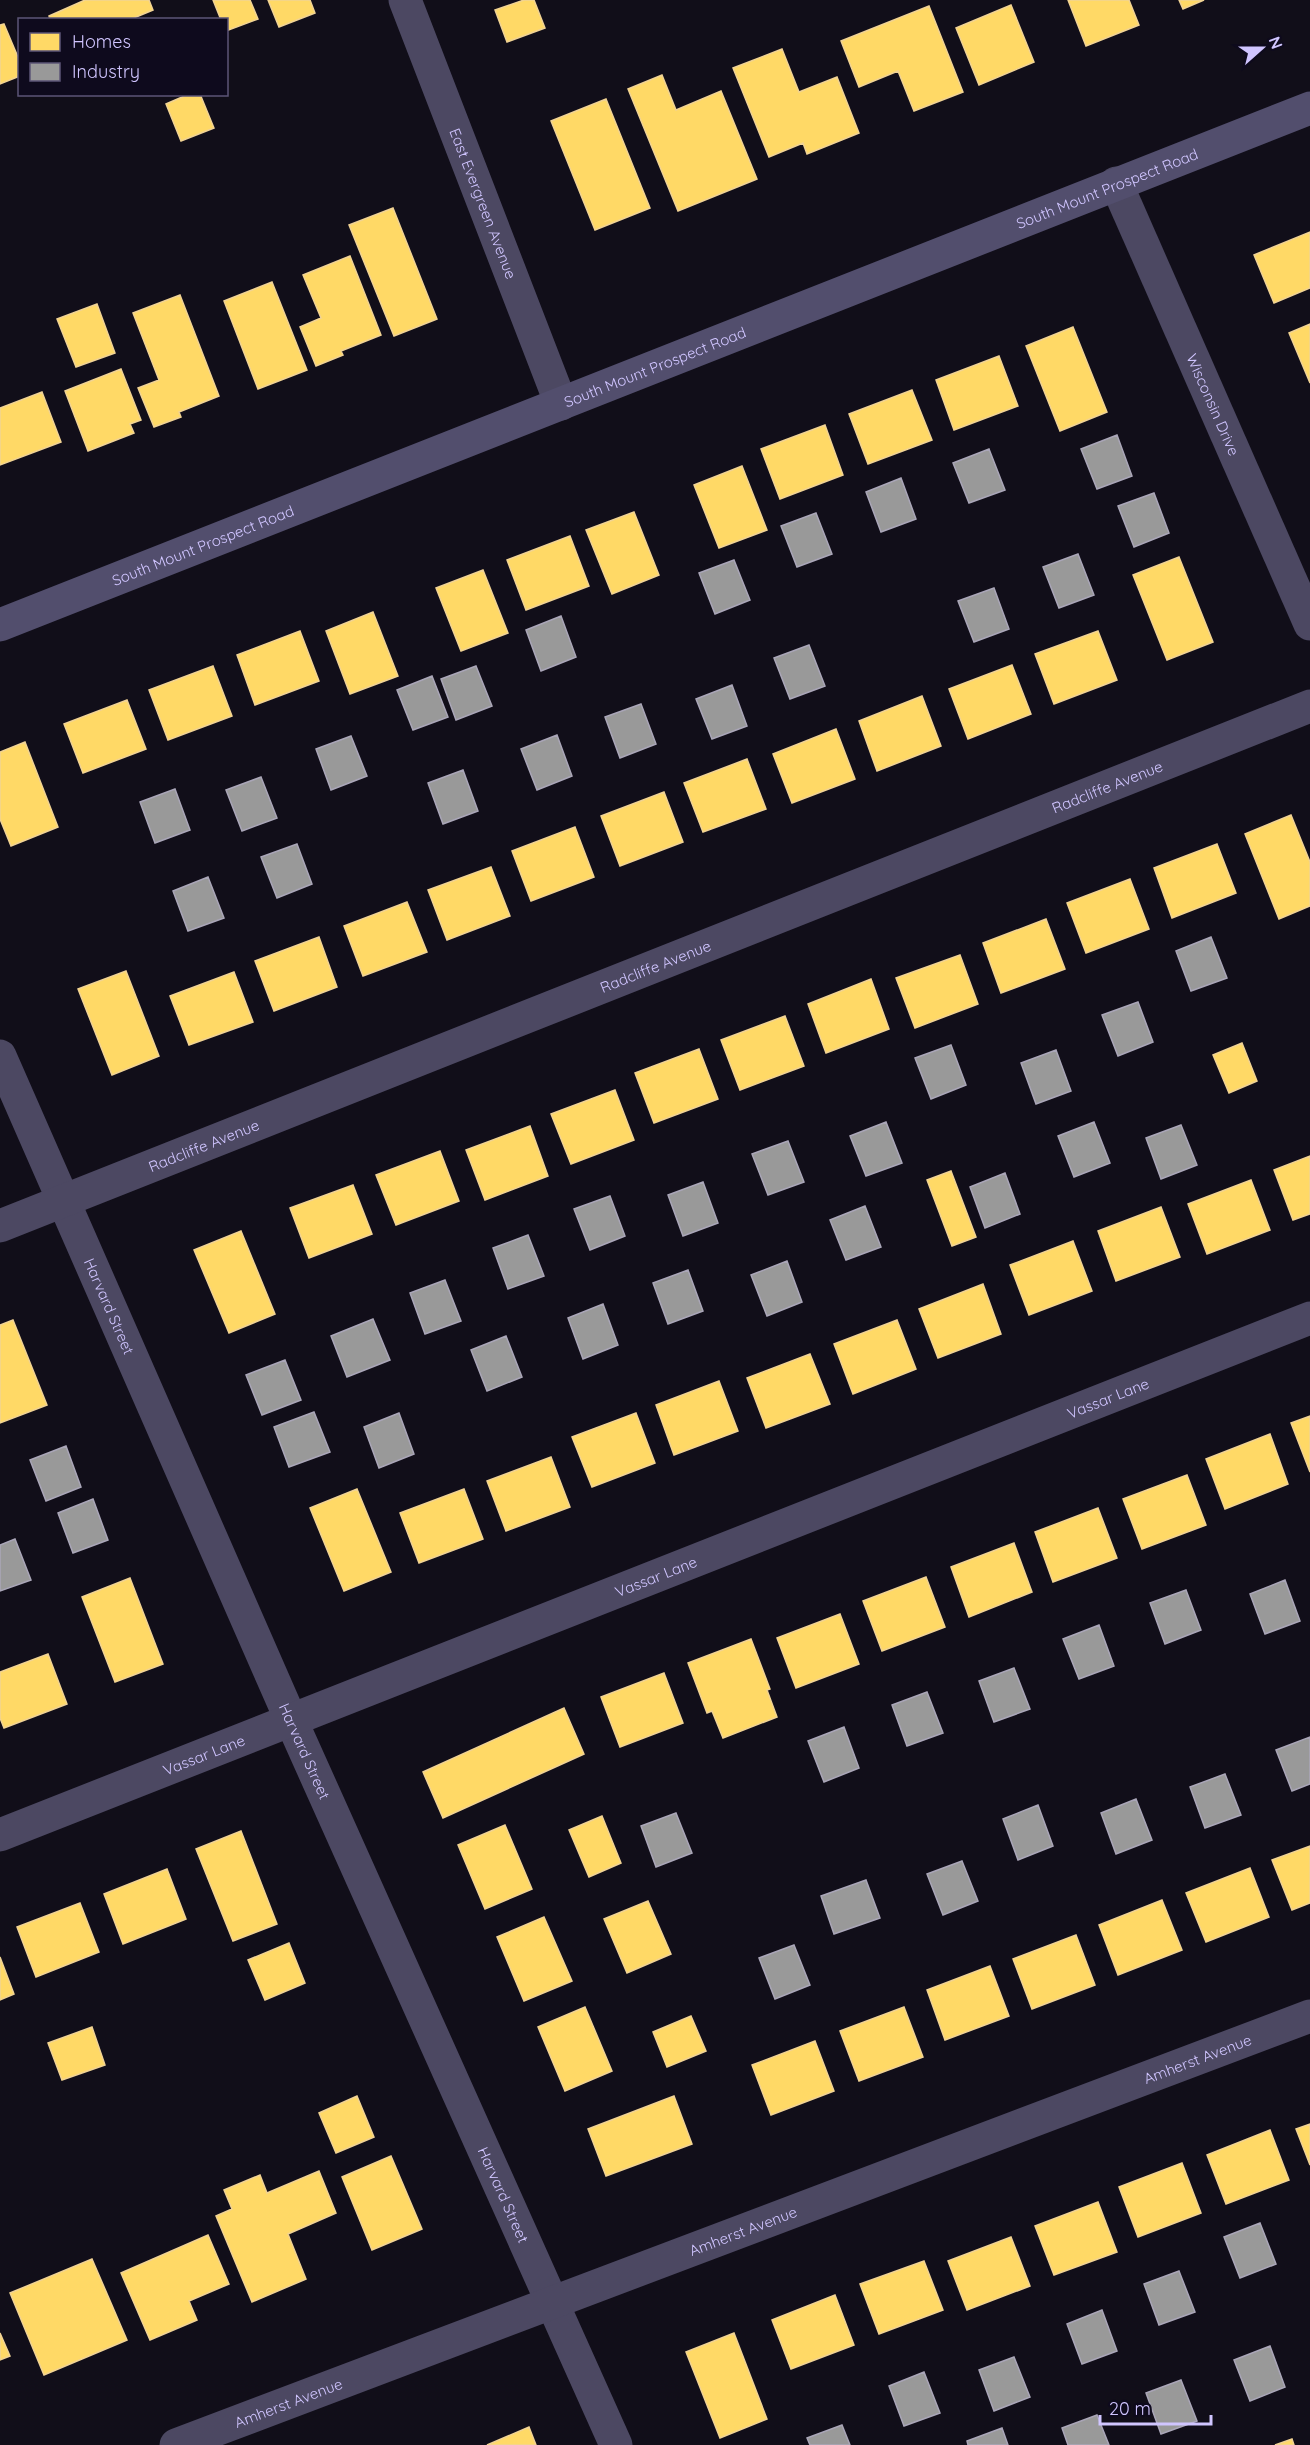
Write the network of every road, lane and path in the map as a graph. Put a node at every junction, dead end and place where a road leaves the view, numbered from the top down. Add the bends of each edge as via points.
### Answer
1 (405, 0) edge
2 (1310, 108) edge
3 (1116, 183) junction
4 (561, 404) junction
5 (1310, 624) edge
6 (0, 625) edge
7 (1310, 706) edge
8 (0, 1056) edge
9 (64, 1200) junction
10 (0, 1226) edge
11 (1310, 1318) edge
12 (291, 1720) junction
13 (0, 1835) edge
14 (1310, 2016) edge
15 (553, 2304) junction
16 (176, 2445) edge
17 (616, 2445) edge

1 - 4 street, East Evergreen Avenue
2 - 3 main road, South Mount Prospect Road
3 - 4 main road, South Mount Prospect Road
3 - 5 street, Wisconsin Drive
4 - 6 main road, South Mount Prospect Road
7 - 9 street, Radcliffe Avenue
8 - 9 street, Harvard Street
9 - 10 street, Radcliffe Avenue
9 - 12 street, Harvard Street
11 - 12 street, Vassar Lane
12 - 13 street, Vassar Lane
12 - 15 street, Harvard Street
14 - 15 street, Amherst Avenue
15 - 16 street, Amherst Avenue
15 - 17 street, Harvard Street

